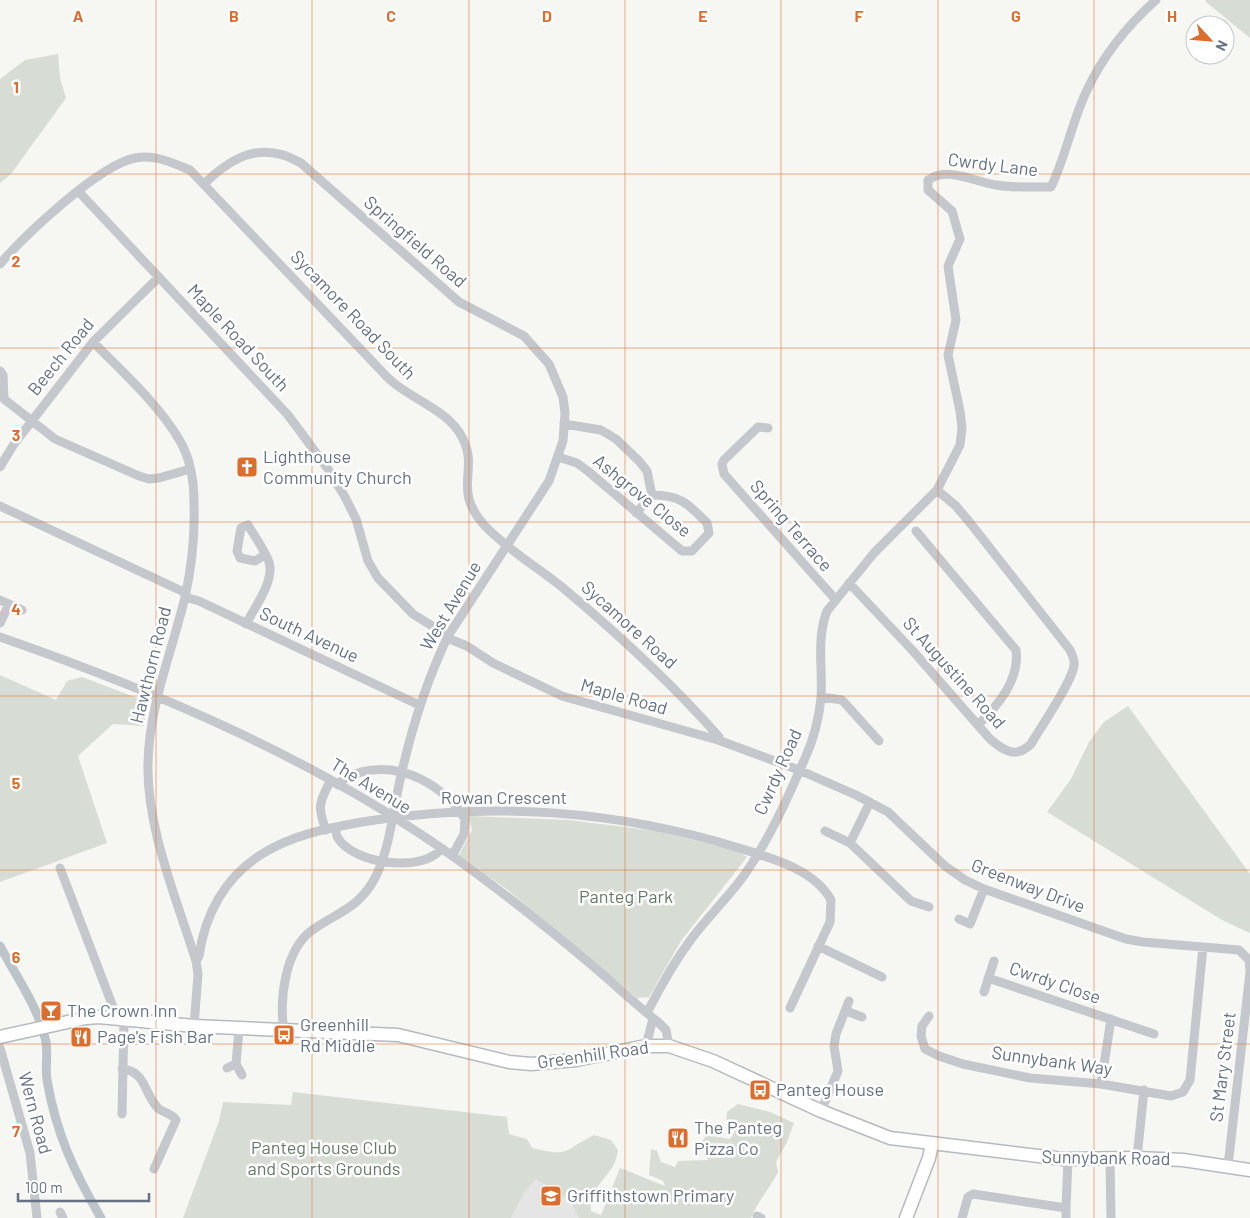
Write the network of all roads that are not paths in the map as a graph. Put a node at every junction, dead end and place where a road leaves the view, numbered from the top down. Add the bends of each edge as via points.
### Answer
1 (1156, 0) edge
2 (205, 183) junction
3 (79, 192) junction
4 (0, 264) edge
5 (159, 277) junction
6 (92, 342) junction
7 (0, 370) edge
8 (31, 421) junction
9 (564, 424) junction
10 (768, 428) dead end
11 (558, 457) junction
12 (0, 467) edge
13 (190, 469) junction
14 (937, 490) junction
15 (652, 495) junction
16 (0, 506) edge
17 (636, 513) junction
18 (916, 531) dead end
19 (507, 544) junction
20 (265, 555) junction
21 (849, 583) junction
22 (186, 595) junction
23 (835, 598) junction
24 (0, 600) edge
25 (9, 604) junction
26 (22, 610) dead end
27 (0, 623) edge
28 (246, 624) junction
29 (0, 637) edge
30 (448, 637) junction
31 (821, 697) junction
32 (158, 698) junction
33 (419, 705) junction
34 (978, 725) junction
35 (718, 740) junction
36 (879, 741) dead end
37 (799, 770) junction
38 (402, 772) junction
39 (334, 782) junction
40 (870, 802) junction
41 (460, 811) junction
42 (392, 817) junction
43 (336, 827) junction
44 (326, 830) junction
45 (825, 832) dead end
46 (850, 843) junction
47 (441, 849) junction
48 (758, 854) junction
49 (452, 856) junction
50 (382, 860) junction
51 (60, 868) dead end
52 (984, 890) junction
53 (929, 907) dead end
54 (958, 919) dead end
55 (818, 946) junction
56 (1203, 947) junction
57 (1245, 955) joint
58 (196, 961) junction
59 (994, 961) dead end
60 (1250, 971) edge
61 (882, 977) dead end
62 (988, 978) junction
63 (984, 992) dead end
64 (849, 1001) dead end
65 (790, 1008) dead end
66 (846, 1011) junction
67 (650, 1015) junction
68 (929, 1016) dead end
69 (862, 1017) dead end
70 (121, 1020) junction
71 (1110, 1020) junction
72 (194, 1026) junction
73 (239, 1029) junction
74 (284, 1030) junction
75 (1247, 1031) edge
76 (1154, 1034) dead end
77 (0, 1037) edge
78 (646, 1046) junction
79 (669, 1046) junction
80 (0, 1048) edge
81 (122, 1069) junction
82 (242, 1075) dead end
83 (1101, 1084) junction
84 (1144, 1090) junction
85 (821, 1111) junction
86 (122, 1114) dead end
87 (932, 1144) junction
88 (1137, 1158) junction
89 (1110, 1159) junction
90 (1068, 1160) junction
91 (1228, 1166) junction
92 (154, 1169) dead end
93 (1250, 1170) edge
94 (1066, 1208) junction
95 (37, 1218) edge
96 (906, 1218) edge
97 (962, 1218) edge
98 (1066, 1218) edge
99 (1111, 1218) edge

1 - 14 street, Cwrdy Lane via 1136,18 1108,54 1087,90 1051,187 996,185 952,175 935,175 928,180 928,190 952,211 960,239 948,266 956,320 948,355 962,428 960,445
2 - 3 street, Sycamore Road South via 190,170 171,161 136,157 104,170
2 - 9 street, Springfield Road via 238,157 267,152 289,156 301,163 459,302 510,328 537,348 557,380 563,397
2 - 19 street, Sycamore Road South via 389,379 413,398 445,416 454,426 464,440 467,452 466,495 470,506
3 - 4 street, Sycamore Road South
3 - 5 street, Maple Road South
5 - 6 street, Beech Road
5 - 30 street, Maple Road South via 288,415 328,469 356,519 368,561 378,578 413,614
6 - 8 street, Beech Road
6 - 13 street, Hawthorn Road via 170,426 181,442
7 - 8 street via 4,399
8 - 12 street, Beech Road
8 - 13 street via 55,439 139,476 159,478
9 - 11 street, West Avenue
9 - 15 street, Ashgrove Close via 601,430 616,439 647,471
10 - 23 street, Spring Terrace via 758,427 724,460 724,474
11 - 17 street, Ashgrove Close via 589,472
11 - 19 street, West Avenue via 549,481
13 - 22 street, Hawthorn Road via 194,486 194,546
14 - 21 street, Cwrdy Road
14 - 34 street, St Augustine Road via 977,530 1073,658 1069,678 1024,751 1015,753 1001,748
15 - 17 street
15 - 17 street, Ashgrove Close via 682,499 708,523 709,533 692,551 687,552
16 - 22 street, South Avenue
18 - 34 street via 1016,650 1016,669 1004,694
19 - 30 street, West Avenue
19 - 35 street, Sycamore Road via 643,658 703,718 719,737
20 - 20 street via 255,562 240,558 237,551 241,528 248,525
20 - 28 street via 270,564 267,581
21 - 23 street, Cwrdy Road
21 - 34 street, St Augustine Road
22 - 28 street, South Avenue
22 - 32 street, Hawthorn Road
23 - 31 street, Cwrdy Road via 822,621
24 - 25 street
25 - 26 street
25 - 27 street
28 - 33 street, South Avenue
29 - 32 street, The Avenue via 109,676
30 - 33 street, West Avenue
30 - 35 street, Maple Road via 562,696
31 - 36 street via 842,700
31 - 37 street, Cwrdy Road via 815,729
32 - 39 street, The Avenue via 238,732
32 - 58 street, Hawthorn Road via 150,738 148,790 154,828
33 - 38 street, West Avenue
35 - 37 street, Maple Road
37 - 40 street, Greenway Drive
37 - 48 street, Cwrdy Road
38 - 39 street via 366,771
38 - 41 street via 431,784
38 - 42 street, West Avenue
39 - 42 street, The Avenue
39 - 44 street via 319,806
40 - 46 street
40 - 52 street, Greenway Drive via 902,823 944,866
41 - 42 street, Rowan Crescent
41 - 48 street, Rowan Crescent via 604,818 688,832
41 - 49 street via 465,819 464,834
42 - 43 street, Rowan Crescent
42 - 47 street, The Avenue
42 - 50 street, West Avenue
43 - 44 street, Rowan Crescent
43 - 50 street via 338,838 346,847 362,856
44 - 58 street, Rowan Crescent via 276,846 246,866 215,904
45 - 46 street
46 - 53 street via 909,905
47 - 49 street, The Avenue
47 - 50 street via 423,862
48 - 55 street via 814,878 826,891 832,910
48 - 67 street, Cwrdy Road via 739,883 691,939 660,986
49 - 67 street, The Avenue via 516,903
50 - 74 street, West Avenue via 359,902 310,932 291,957 285,984
51 - 70 street
52 - 54 street via 970,924
52 - 56 street, Greenway Drive via 1126,939
55 - 61 street
55 - 65 street
56 - 57 street, Greenway Drive via 1239,950
56 - 84 street, Sunnybank Way via 1190,1080 1183,1092 1171,1096
57 - 60 street, St Mary Street
58 - 72 street, Hawthorn Road
59 - 62 street
60 - 75 street, St Mary Street
62 - 63 street
62 - 71 street, Cwrdy Close
64 - 66 street
66 - 69 street
66 - 85 street via 834,1046 838,1071
67 - 78 street, Cwrdy Road
67 - 79 street, The Avenue via 666,1030
68 - 83 street, Sunnybank Way via 922,1026 922,1043 939,1056 1030,1078
70 - 72 street, Greenhill Road
70 - 77 street, Greenhill Road via 86,1018
70 - 81 street
71 - 76 street, Cwrdy Close
71 - 83 street
72 - 73 street, Greenhill Road
73 - 74 street, Greenhill Road
73 - 82 street via 232,1066
74 - 78 street, Greenhill Road via 398,1035 509,1062 531,1064 576,1060
75 - 91 street, St Mary Street
78 - 79 street, Greenhill Road
79 - 85 street, Greenhill Road via 714,1061
80 - 95 street, Wern Road via 30,1153
81 - 86 street
81 - 92 street via 135,1072 144,1081 157,1106 176,1120
83 - 84 street, Sunnybank Way
84 - 88 street
85 - 87 street, Greenhill Road via 890,1138
87 - 90 street, Sunnybank Road
87 - 96 street
88 - 89 street, Sunnybank Road
88 - 91 street, Sunnybank Road
89 - 90 street, Sunnybank Road
89 - 99 street
90 - 94 street
91 - 93 street, Sunnybank Road
94 - 97 street via 972,1194 968,1197
94 - 98 street

